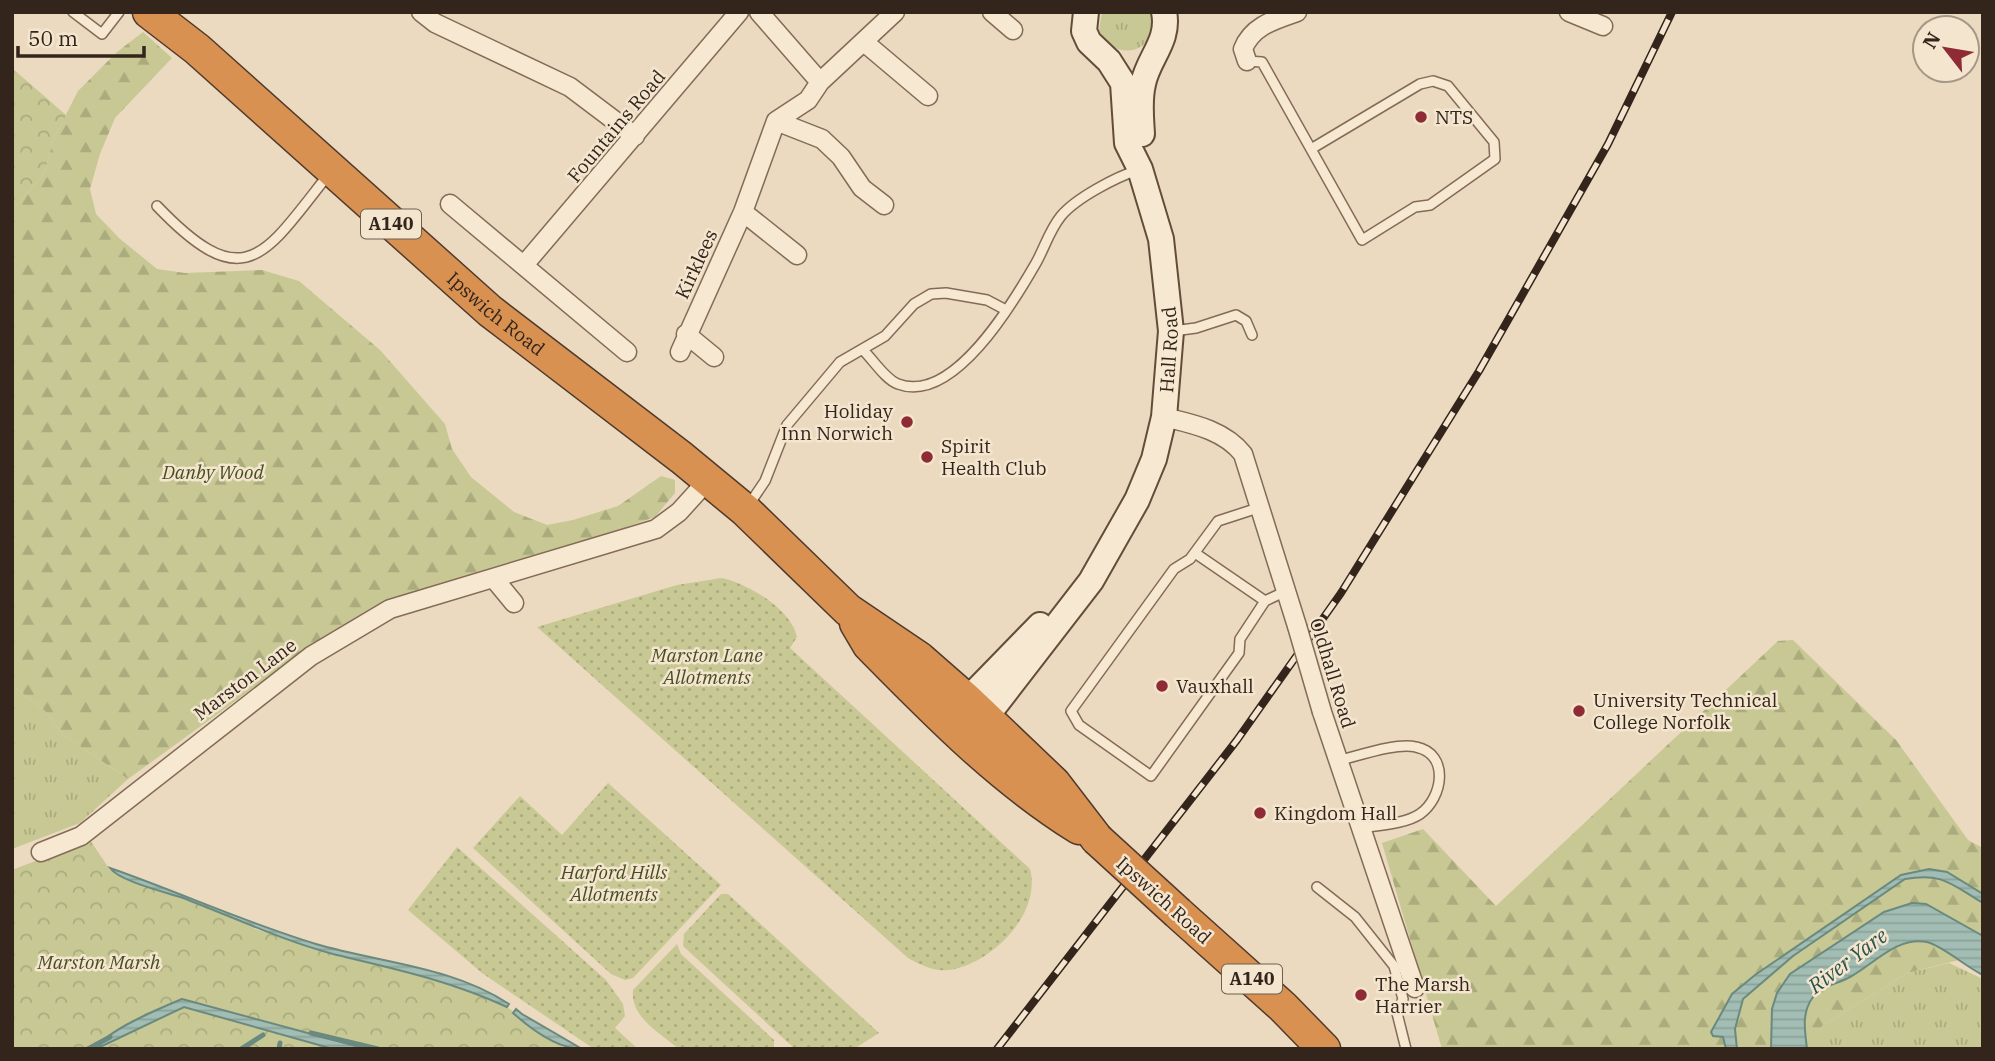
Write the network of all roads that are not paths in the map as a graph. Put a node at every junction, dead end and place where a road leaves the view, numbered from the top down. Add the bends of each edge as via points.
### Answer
1 (73, 12) edge
2 (119, 12) edge
3 (149, 12) edge
4 (421, 12) edge
5 (739, 12) edge
6 (759, 12) edge
7 (895, 12) edge
8 (992, 12) edge
9 (1164, 12) edge
10 (1297, 12) edge
11 (1569, 12) edge
12 (1085, 13) edge
13 (1604, 26) dead end
14 (1013, 30) dead end
15 (864, 42) junction
16 (1157, 52) junction
17 (1110, 61) junction
18 (1247, 61) joint
19 (820, 82) junction
20 (928, 96) dead end
21 (776, 121) junction
22 (635, 136) junction
23 (1311, 149) junction
24 (1140, 169) junction
25 (331, 171) junction
26 (450, 204) dead end
27 (884, 205) dead end
28 (157, 206) dead end
29 (743, 212) junction
30 (797, 255) dead end
31 (524, 265) junction
32 (1006, 310) junction
33 (1171, 331) junction
34 (686, 334) junction
35 (1252, 335) dead end
36 (864, 351) junction
37 (627, 352) dead end
38 (676, 358) dead end
39 (719, 361) dead end
40 (1164, 417) junction
41 (708, 480) junction
42 (1261, 507) junction
43 (745, 510) junction
44 (1195, 553) junction
45 (495, 580) junction
46 (1286, 592) junction
47 (1265, 601) junction
48 (514, 603) dead end
49 (967, 716) junction
50 (1338, 761) junction
51 (1362, 828) junction
52 (1097, 839) junction
53 (41, 852) dead end
54 (1317, 887) dead end
55 (1415, 988) dead end
56 (1324, 1049) edge
57 (1406, 1049) edge

1 - 2 lane via 102,34
3 - 25 highway, Ipswich Road / A140 via 197,49
4 - 22 street via 435,23 570,87
5 - 22 street, Fountains Road
6 - 19 street
7 - 15 street
8 - 14 street
9 - 16 street, Hall Road via 1166,25
10 - 18 street via 1249,34 1243,49
11 - 13 street
12 - 17 street, Hall Road via 1089,42
15 - 19 street
15 - 20 street
16 - 17 street via 1130,64
16 - 24 street, Hall Road via 1143,82
17 - 24 street, Hall Road via 1123,83 1128,143
18 - 23 lane via 1262,62
19 - 21 street via 808,100
21 - 27 street via 822,139 862,188
21 - 29 street, Kirklees
22 - 31 street, Fountains Road
23 - 23 lane via 1433,80 1448,86 1483,127 1494,142 1495,159 1430,205 1415,206 1362,240
24 - 32 lane via 1118,176 1063,213
24 - 33 street, Hall Road via 1161,239
25 - 28 lane via 275,241 256,256 232,260 208,251
25 - 41 highway, Ipswich Road / A140 via 491,311
26 - 31 street
29 - 30 street
29 - 34 street, Kirklees
31 - 37 street
32 - 36 lane via 987,300 946,292 932,294 914,304 885,337
32 - 36 lane via 954,373 918,389 895,384
33 - 35 lane via 1236,315 1246,321
33 - 40 street, Hall Road
34 - 38 street, Kirklees
34 - 39 street
36 - 43 lane via 840,362 787,425 765,481
40 - 42 street, Oldhall Road via 1196,424 1234,443 1243,454
40 - 49 street, Hall Road via 1153,459 1122,526
41 - 43 highway, Ipswich Road / A140
41 - 45 street, Marston Lane via 656,529
42 - 44 lane via 1218,521
42 - 46 street, Oldhall Road
43 - 49 highway, Ipswich Road / A140 via 848,610 910,651
44 - 47 lane
44 - 47 lane via 1174,569 1070,711 1079,725 1152,776 1239,653 1240,639
45 - 48 street
45 - 53 street, Marston Lane via 390,609 334,640 81,835
46 - 47 lane
46 - 50 street, Oldhall Road, bridge
49 - 52 highway, Ipswich Road / A140 via 1067,821
49 - 52 highway, Ipswich Road / A140 via 1054,783
50 - 51 street, Oldhall Road
50 - 51 lane via 1408,746 1431,753 1438,764 1441,779 1436,793 1419,814
51 - 55 street, Oldhall Road
52 - 56 highway, Ipswich Road / A140, bridge
54 - 57 lane via 1355,917 1394,966 1403,999 1397,1013

